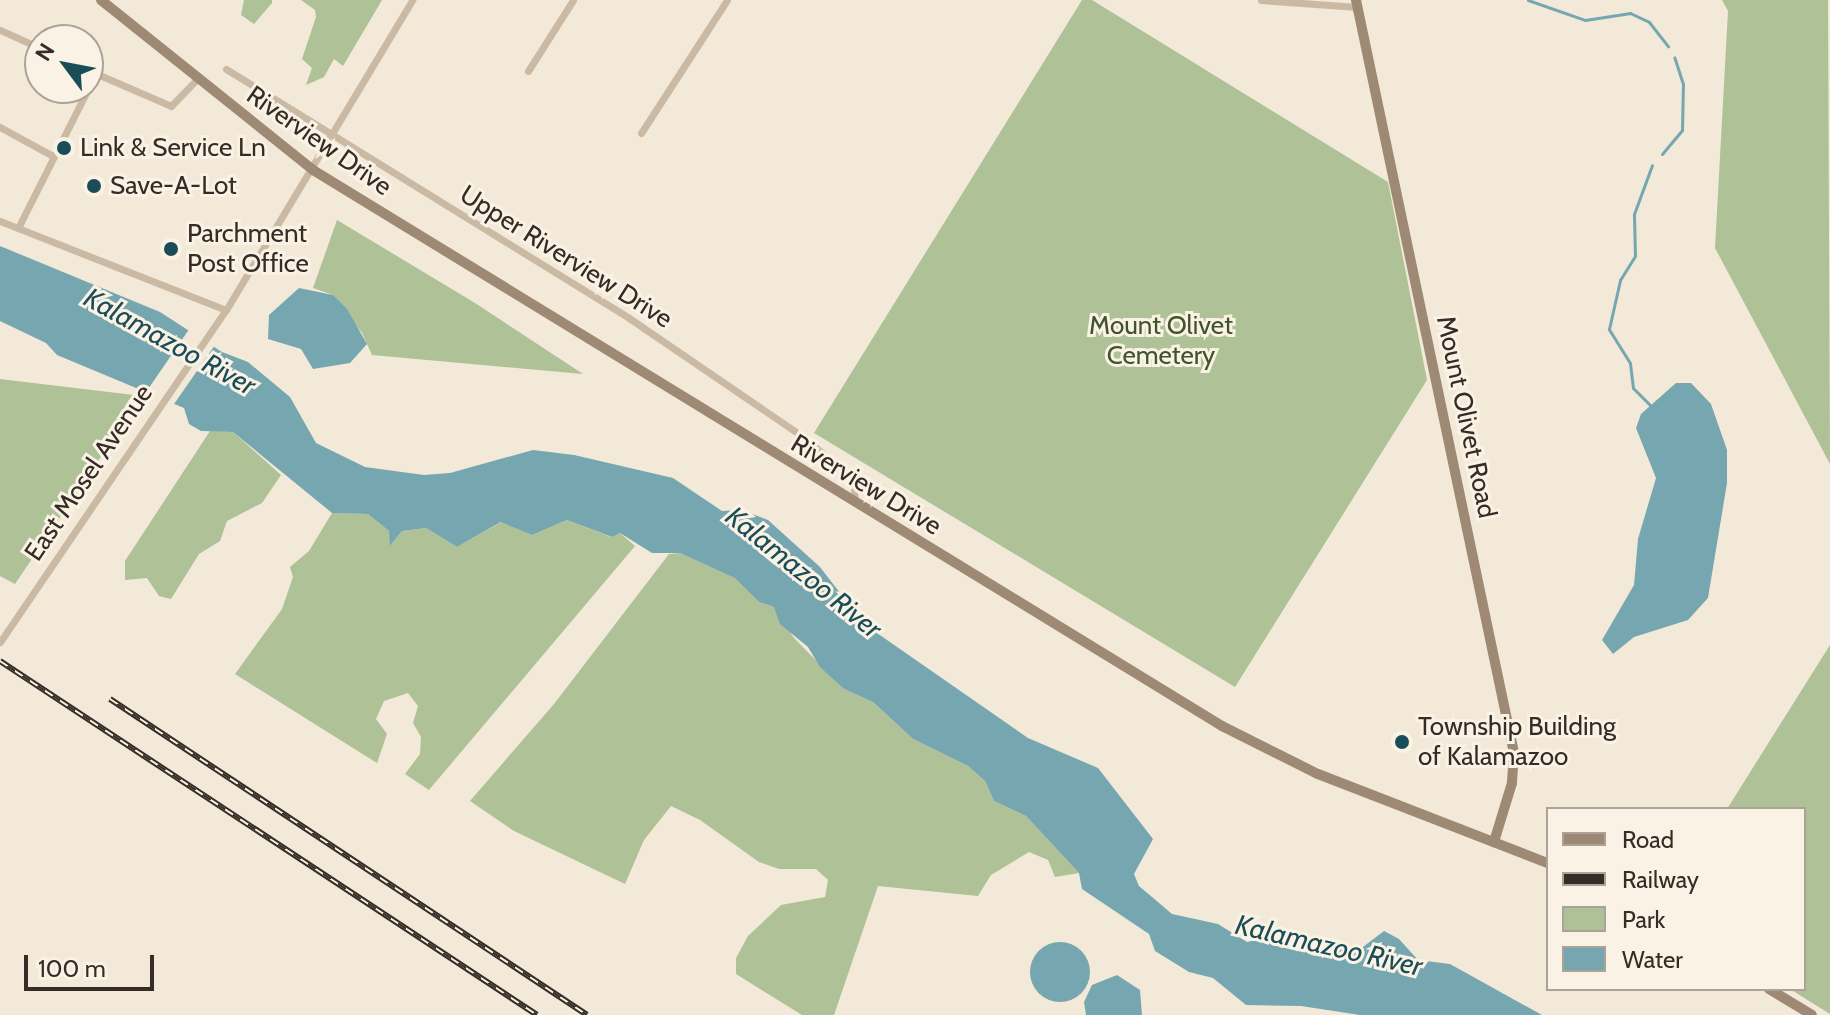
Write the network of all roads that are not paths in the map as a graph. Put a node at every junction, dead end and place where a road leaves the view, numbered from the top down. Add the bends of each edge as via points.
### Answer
1 (101, 0) edge
2 (412, 0) edge
3 (573, 0) edge
4 (727, 0) edge
5 (1261, 0) edge
6 (1356, 4) edge
7 (0, 30) edge
8 (24, 41) edge
9 (226, 69) dead end
10 (528, 71) dead end
11 (104, 77) edge
12 (197, 79) junction
13 (77, 104) edge
14 (0, 127) edge
15 (641, 133) dead end
16 (331, 135) junction
17 (53, 156) junction
18 (313, 170) junction
19 (0, 221) edge
20 (18, 228) junction
21 (226, 310) junction
22 (855, 505) junction
23 (0, 642) edge
24 (1494, 842) junction
25 (1546, 862) edge
26 (1772, 991) edge
27 (1812, 1015) edge

1 - 12 street, Riverview Drive
2 - 16 street, East Mosel Avenue
3 - 10 street
4 - 15 street
5 - 6 street
6 - 24 street, Mount Olivet Road via 1514,753 1512,783
7 - 8 street
9 - 16 street, Upper Riverview Drive
11 - 12 street via 171,106
12 - 18 street, Riverview Drive
13 - 17 street
14 - 17 street
16 - 18 street, East Mosel Avenue
16 - 22 street, Upper Riverview Drive via 629,318 819,449 853,478
17 - 20 street
18 - 21 street, East Mosel Avenue
18 - 22 street, Riverview Drive
19 - 20 street
20 - 21 street
21 - 23 street, East Mosel Avenue
22 - 24 street, Riverview Drive via 1260,746 1357,791
24 - 25 street, Riverview Drive
26 - 27 street

